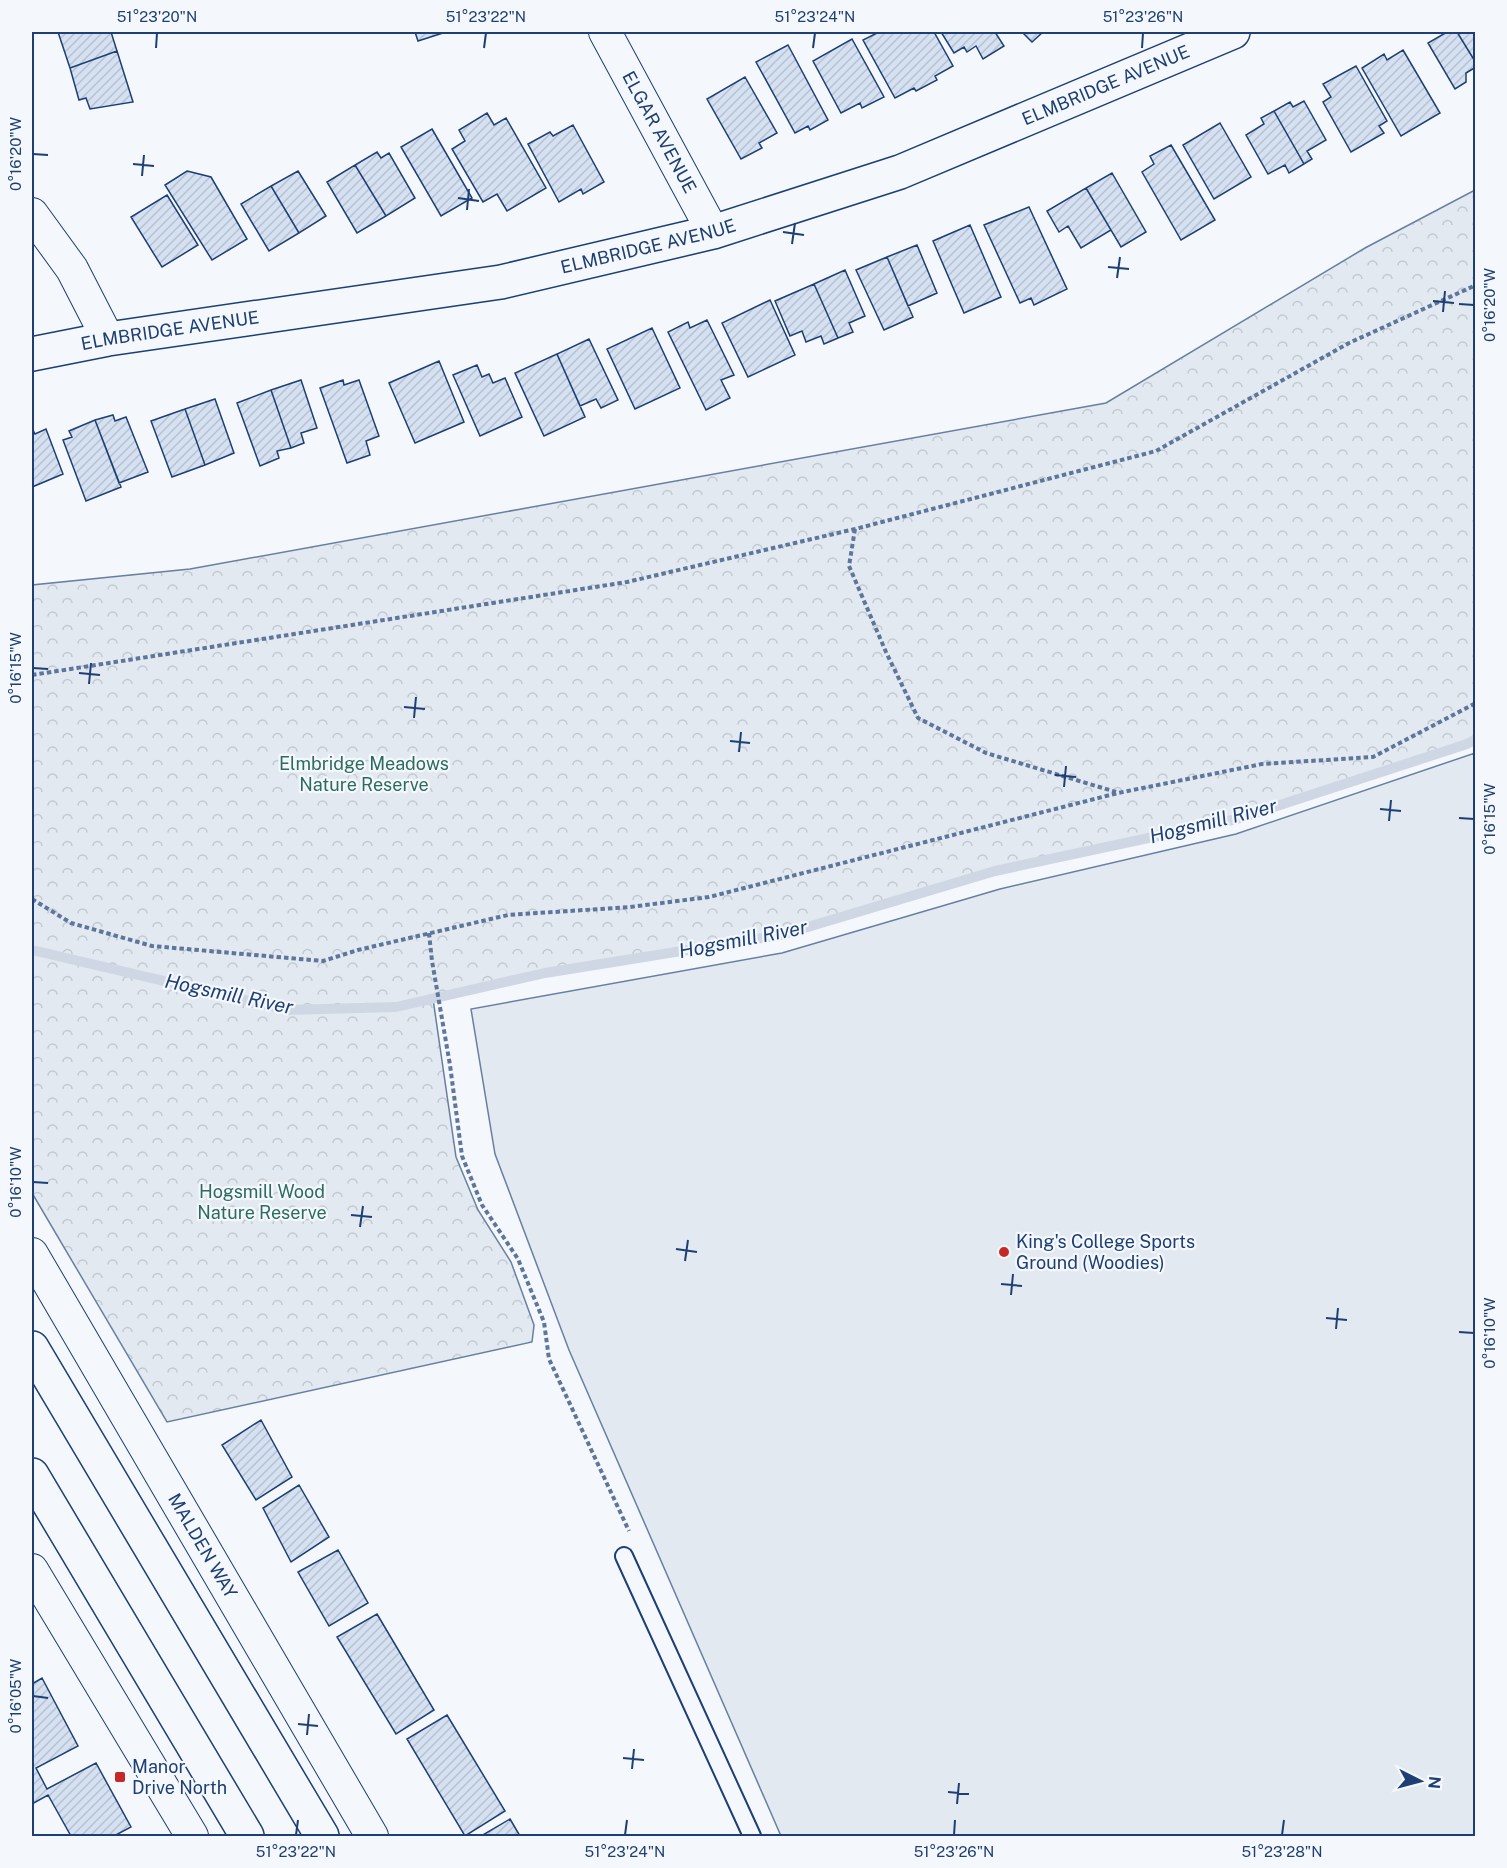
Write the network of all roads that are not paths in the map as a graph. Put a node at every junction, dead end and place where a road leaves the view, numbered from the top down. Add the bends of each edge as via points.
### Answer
1 (605, 32) edge
2 (1233, 32) edge
3 (32, 214) edge
4 (713, 231) junction
5 (108, 339) junction
6 (32, 354) edge
7 (32, 1254) edge
8 (32, 1348) edge
9 (32, 1475) edge
10 (624, 1557) dead end
11 (32, 1570) edge
12 (192, 1836) edge
13 (247, 1836) edge
14 (322, 1836) edge
15 (372, 1836) edge
16 (752, 1836) edge

1 - 4 street, ELGAR AVENUE
2 - 4 main road, ELMBRIDGE AVENUE via 900,172
3 - 5 street via 72,269
4 - 5 main road, ELMBRIDGE AVENUE via 501,282
5 - 6 main road, ELMBRIDGE AVENUE
7 - 15 street, MALDEN WAY
8 - 14 main road
9 - 13 main road
10 - 16 lane
11 - 12 street

